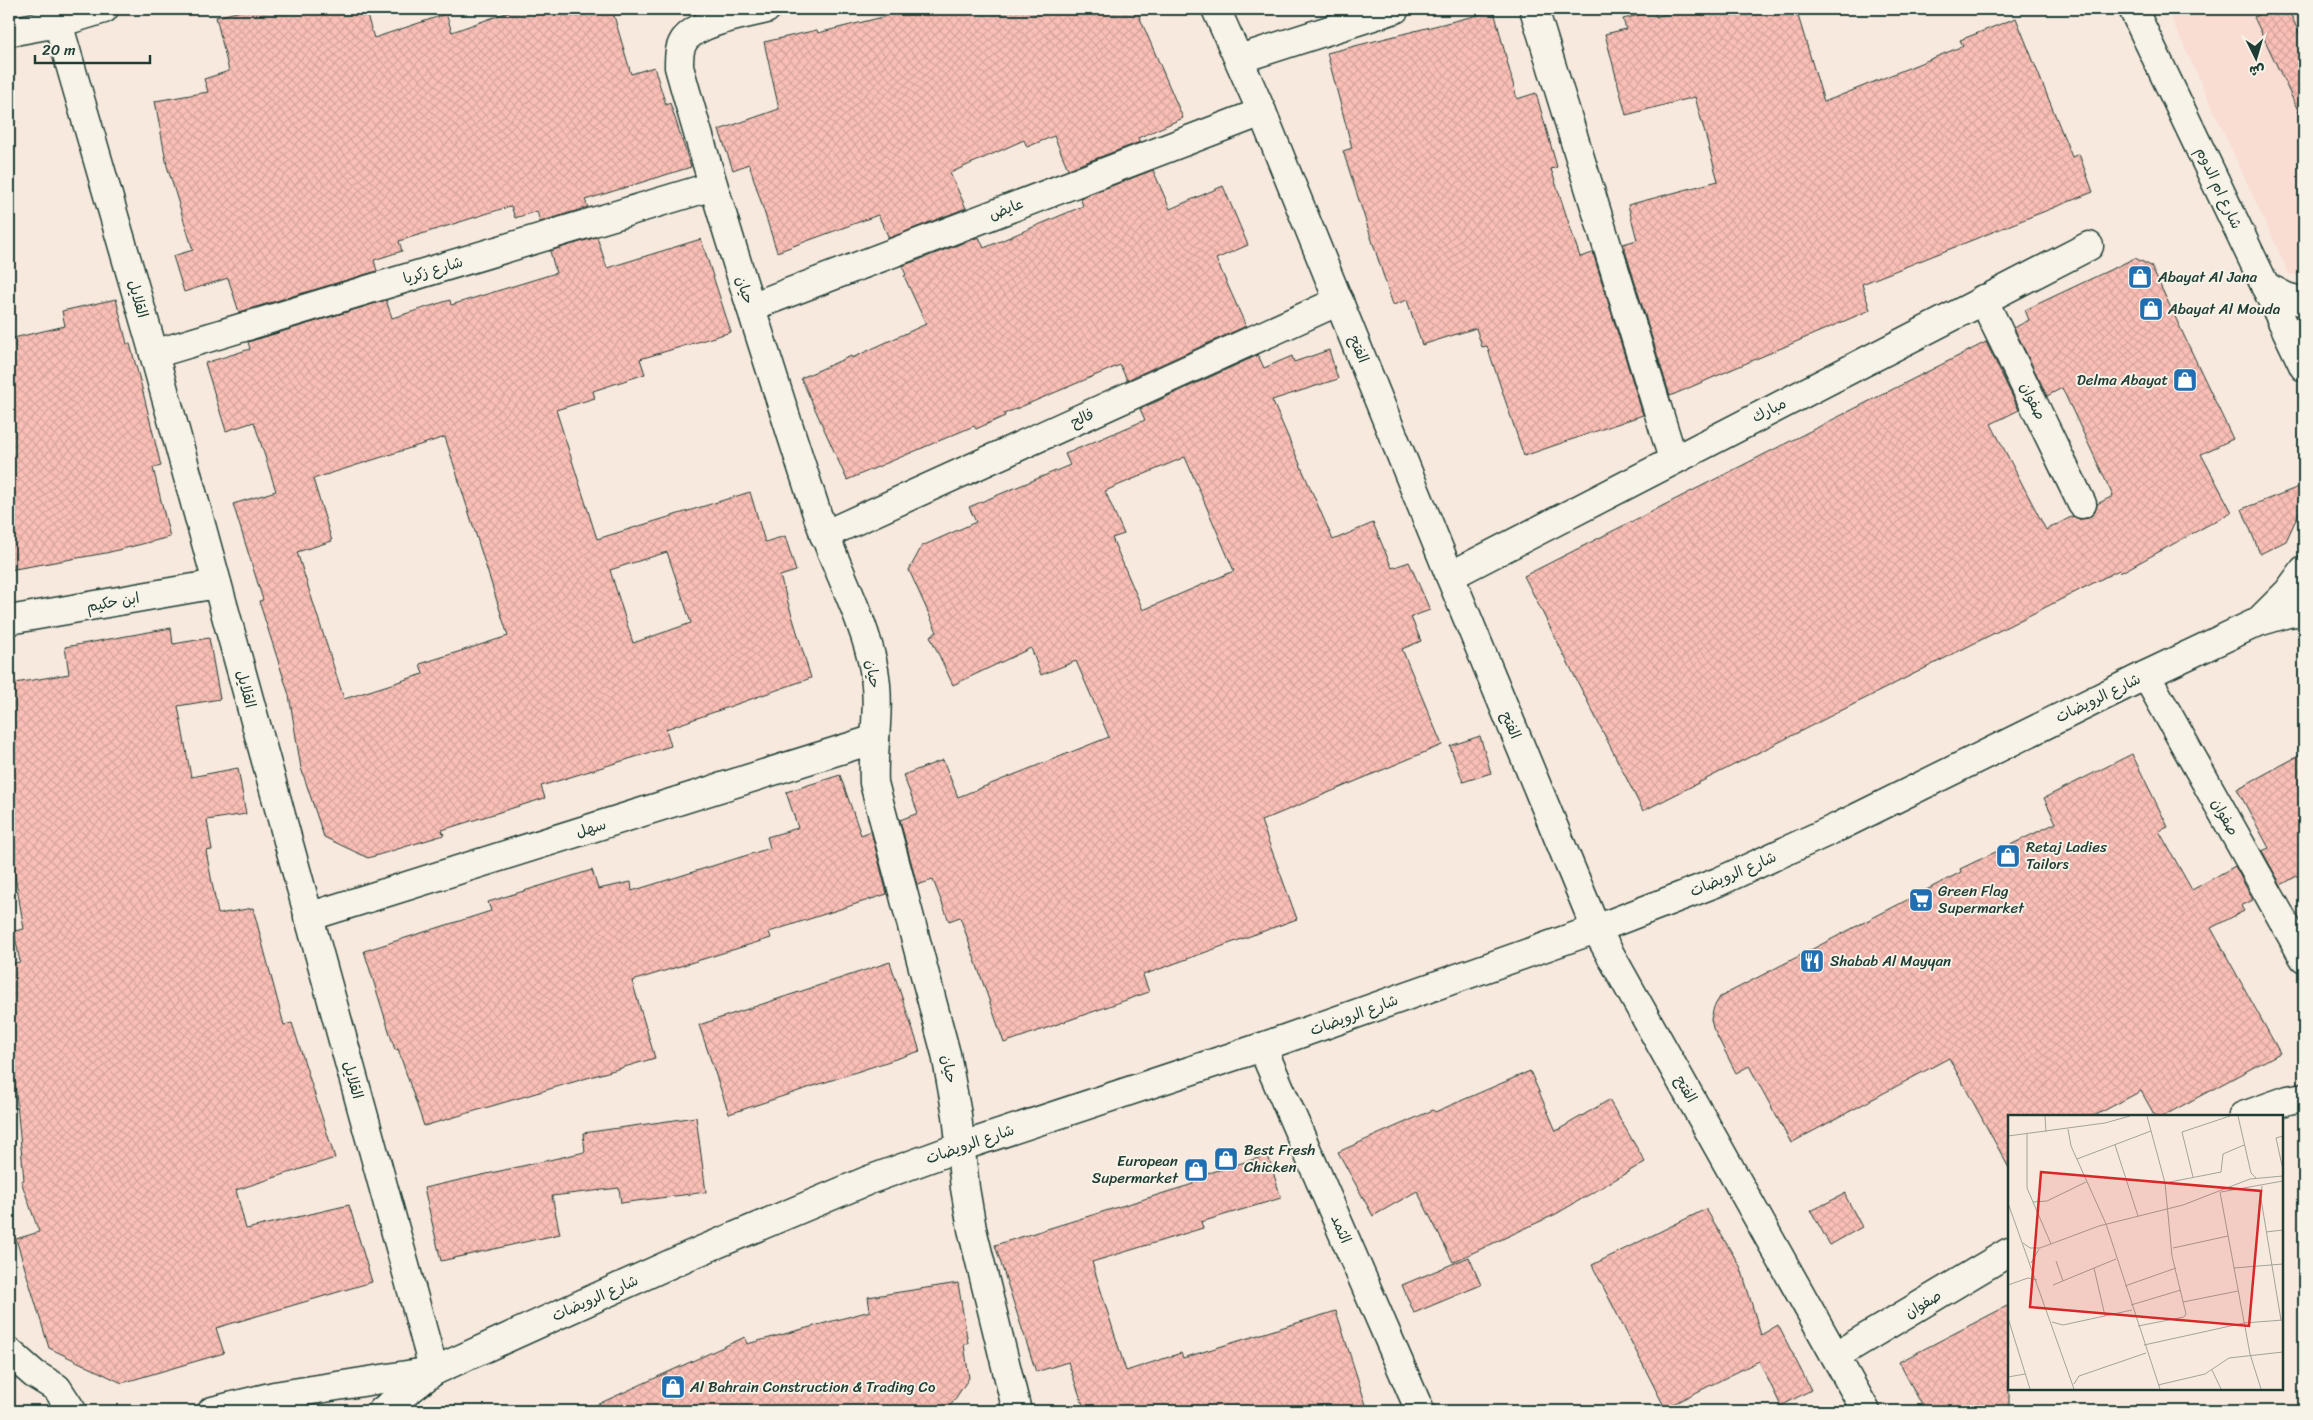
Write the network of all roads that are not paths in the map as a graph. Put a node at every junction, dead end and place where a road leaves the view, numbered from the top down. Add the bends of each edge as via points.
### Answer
1 (104, 9) edge
2 (766, 9) edge
3 (1216, 9) edge
4 (1395, 9) edge
5 (1534, 9) edge
6 (2133, 9) edge
7 (56, 16) edge
8 (9, 32) edge
9 (1239, 59) junction
10 (1262, 112) junction
11 (713, 186) junction
12 (2089, 246) dead end
13 (2265, 286) junction
14 (1983, 299) junction
15 (1339, 300) junction
16 (2304, 302) edge
17 (750, 306) junction
18 (154, 354) junction
19 (2304, 367) edge
20 (1673, 459) junction
21 (2082, 504) dead end
22 (824, 535) junction
23 (2304, 570) edge
24 (1450, 576) junction
25 (217, 584) junction
26 (2304, 611) edge
27 (9, 620) edge
28 (2258, 622) junction
29 (2146, 675) junction
30 (875, 739) junction
31 (308, 917) junction
32 (1596, 929) junction
33 (2304, 958) edge
34 (1262, 1047) junction
35 (2304, 1098) edge
36 (2247, 1115) edge
37 (960, 1147) junction
38 (2008, 1253) edge
39 (9, 1352) edge
40 (1837, 1355) junction
41 (434, 1371) junction
42 (72, 1411) edge
43 (212, 1411) edge
44 (382, 1411) edge
45 (1017, 1411) edge
46 (1420, 1411) edge
47 (1866, 1411) edge

1 - 7 street
2 - 11 street, حيان via 696,29 685,38 679,52 679,67
3 - 9 street, الفتح
4 - 9 street
5 - 20 street
6 - 13 street, شارع ام الدوم
7 - 8 street
7 - 18 street, القلايل
9 - 10 street, الفتح
10 - 15 street, الفتح
10 - 17 street, عايض
11 - 17 street, حيان
11 - 18 street, شارع زكريا
12 - 14 street, مبارك
13 - 16 street
13 - 19 street, شارع ام الدوم
14 - 20 street, مبارك
14 - 21 street, صفوان
15 - 22 street, فالح
15 - 24 street, الفتح
17 - 22 street, حيان
18 - 25 street, القلايل
20 - 24 street, مبارك
22 - 30 street, حيان via 872,658 876,687
23 - 28 street, شارع الرويضات via 2288,592
24 - 32 street, الفتح
25 - 27 street, ابن حكيم
25 - 31 street, القلايل
26 - 28 street, شارع الرويضات
28 - 29 street, شارع الرويضات
29 - 32 street, شارع الرويضات via 1778,855
29 - 33 street, صفوان
30 - 31 street, سهل
30 - 37 street, حيان via 873,761 879,804 946,1054
31 - 41 street, القلايل
32 - 34 street, شارع الرويضات
32 - 40 street, الفتح
34 - 37 street, شارع الرويضات
34 - 46 street, الثمد
35 - 36 street via 2288,1100
37 - 41 street, شارع الرويضات via 810,1203
37 - 45 street, حيان via 972,1229
38 - 40 street, صفوان
39 - 42 street via 34,1374 57,1388
40 - 47 street, الفتح
41 - 43 street, شارع الرويضات via 274,1396
41 - 44 street, شارع الرويضات

